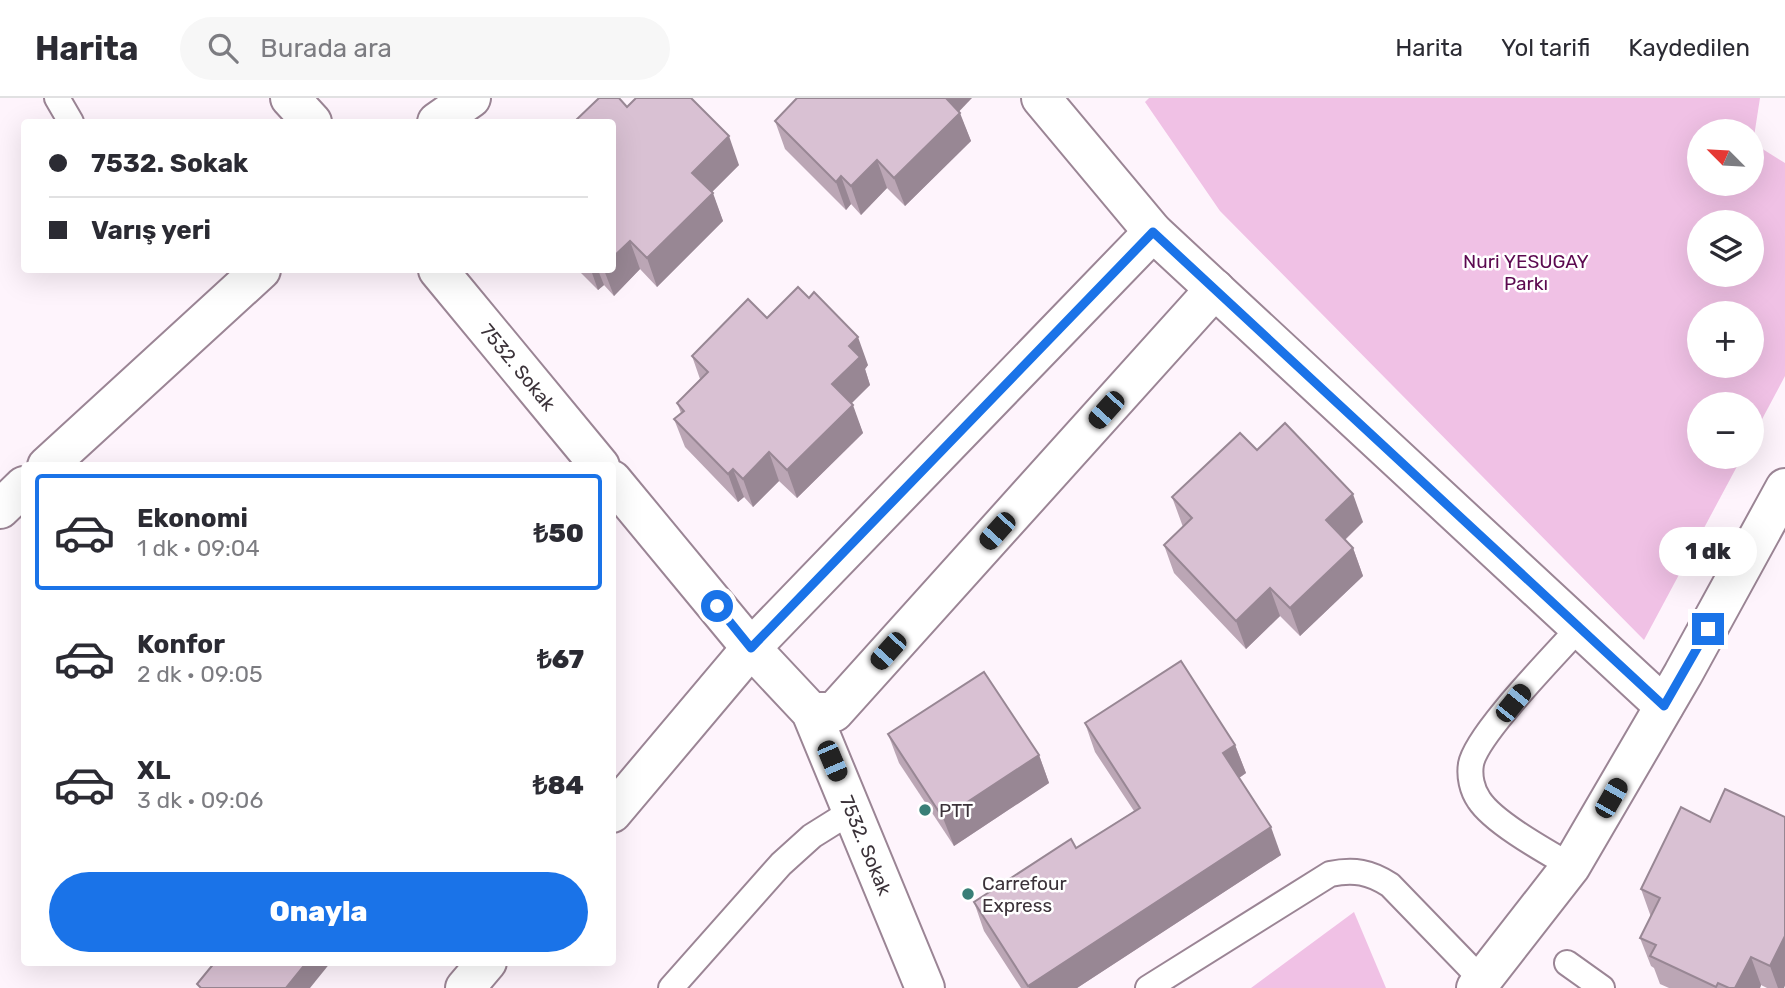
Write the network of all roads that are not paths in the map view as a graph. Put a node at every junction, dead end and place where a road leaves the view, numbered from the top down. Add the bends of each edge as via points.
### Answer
1 (58, 98) edge
2 (290, 98) edge
3 (471, 98) edge
4 (1046, 100) edge
5 (69, 119) edge
6 (309, 119) edge
7 (441, 119) edge
8 (1153, 232) junction
9 (258, 273) edge
10 (440, 273) edge
11 (1215, 289) junction
12 (51, 462) edge
13 (597, 462) edge
14 (616, 485) edge
15 (1785, 488) edge
16 (21, 489) edge
17 (0, 509) edge
18 (1578, 629) junction
19 (751, 648) junction
20 (1664, 706) junction
21 (811, 712) junction
22 (616, 808) edge
23 (852, 811) junction
24 (1571, 866) junction
25 (1567, 962) dead end
26 (483, 966) edge
27 (1479, 984) edge
28 (465, 988) edge
29 (671, 988) edge
30 (925, 988) edge
31 (1148, 988) edge
32 (1602, 988) edge

1 - 5 lane
2 - 6 street
3 - 7 street
4 - 8 street
8 - 11 street
8 - 19 street
9 - 12 street
10 - 13 street, 7532. Sokak
11 - 18 street
11 - 21 street via 834,712
14 - 19 street, 7532. Sokak
15 - 20 street
16 - 17 street
18 - 20 street
18 - 24 lane via 1476,749 1471,777 1473,790 1487,810
19 - 21 street, 7532. Sokak
19 - 22 street
20 - 24 street
21 - 23 street, 7532. Sokak
23 - 29 lane via 812,836 781,864
23 - 30 street, 7532. Sokak
24 - 27 street
25 - 32 lane
26 - 28 street
27 - 31 lane via 1390,886 1375,876 1345,871 1330,874

